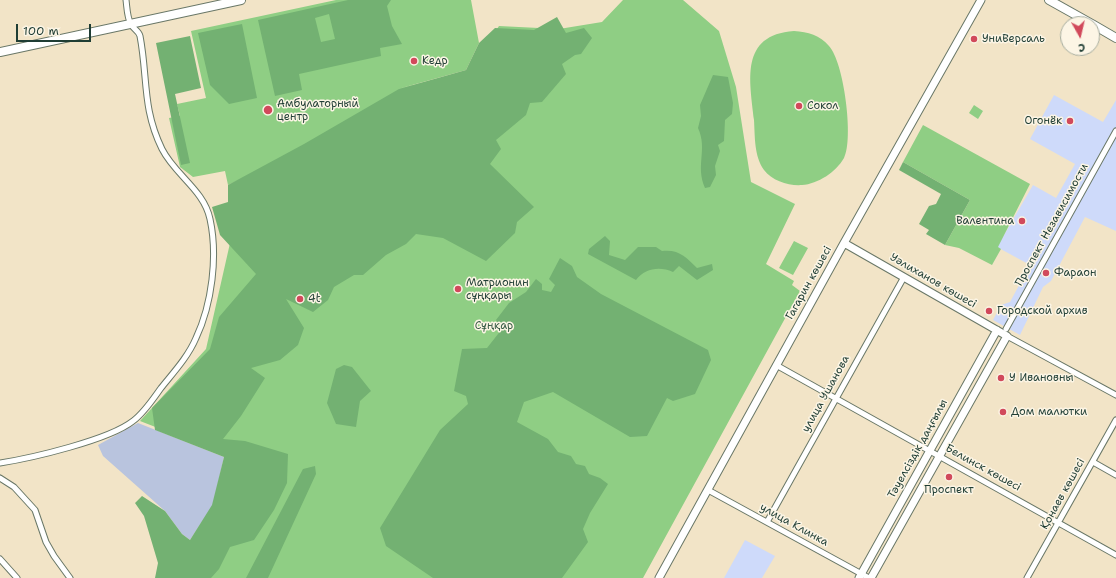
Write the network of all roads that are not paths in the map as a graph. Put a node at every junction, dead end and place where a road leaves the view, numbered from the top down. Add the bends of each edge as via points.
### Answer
1 (126, 0) edge
2 (241, 0) edge
3 (981, 0) edge
4 (1049, 0) edge
5 (1078, 16) edge
6 (130, 24) junction
7 (1100, 29) edge
8 (1116, 38) edge
9 (0, 52) edge
10 (1116, 131) edge
11 (844, 243) junction
12 (904, 277) junction
13 (997, 330) junction
14 (1007, 332) junction
15 (776, 365) junction
16 (1116, 395) edge
17 (836, 398) junction
18 (1116, 420) edge
19 (930, 450) junction
20 (939, 456) junction
21 (1092, 462) junction
22 (0, 463) edge
23 (1116, 475) edge
24 (0, 478) edge
25 (708, 490) junction
26 (767, 522) junction
27 (1059, 522) junction
28 (1116, 555) edge
29 (0, 559) edge
30 (860, 576) edge
31 (17, 578) edge
32 (70, 578) edge
33 (659, 578) edge
34 (870, 578) edge
35 (1027, 578) edge

1 - 6 street
2 - 6 main road
3 - 11 street, Гагарин көшесі
4 - 5 main road
6 - 9 main road
6 - 22 street via 139,34 148,107 156,134 163,151 177,171 206,205 210,219 214,259 202,324 188,353 134,421 101,437
7 - 8 main road
10 - 14 street, Проспект Независимости
11 - 12 street, Уәлиханов көшесі
11 - 15 street, Гагарин көшесі
12 - 13 street, Уәлиханов көшесі
12 - 17 street, улица Ушанова
13 - 14 street, Уәлиханов көшесі
13 - 19 street, Тәуелсіздік даңғылы
14 - 16 street, Уәлиханов көшесі
14 - 20 street, Тәуелсіздік даңғылы
15 - 17 street, Белинск көшесі
15 - 25 street, Гагарин көшесі
17 - 19 street, Белинск көшесі
17 - 26 street, улица Ушанова
18 - 21 street, Қонаев көшесі
19 - 20 street, Белинск көшесі
19 - 30 street, Тәуелсіздік даңғылы
20 - 27 street, Белинск көшесі
20 - 34 street, Тәуелсіздік даңғылы
21 - 23 street
21 - 27 street, Қонаев көшесі
24 - 32 street via 14,487 35,510 49,547
25 - 26 street, улица Клинка
25 - 33 street, Гагарин көшесі
26 - 30 street, улица Клинка
27 - 28 street, Белинск көшесі
27 - 35 street, Қонаев көшесі
29 - 31 street
30 - 34 street, улица Клинка

